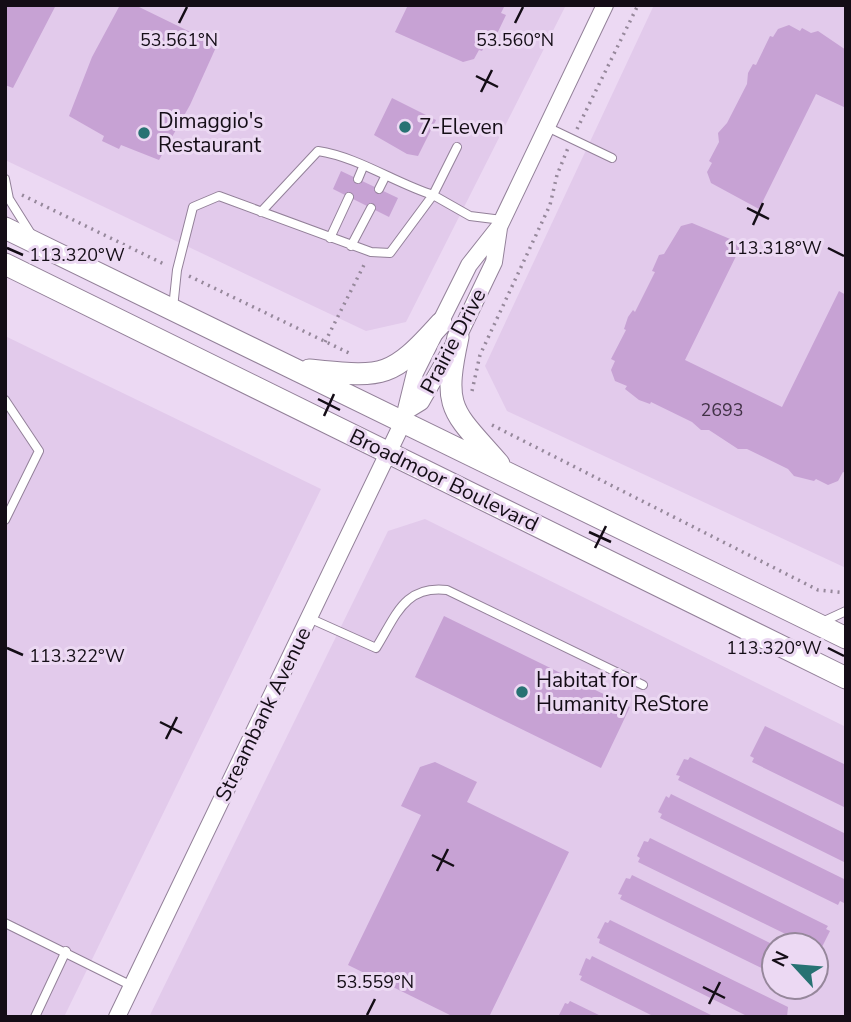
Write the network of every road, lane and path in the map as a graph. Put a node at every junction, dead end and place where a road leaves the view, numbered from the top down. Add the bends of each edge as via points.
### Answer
1 (605, 5) edge
2 (638, 5) edge
3 (547, 127) junction
4 (572, 139) junction
5 (457, 147) dead end
6 (612, 158) dead end
7 (363, 167) junction
8 (385, 177) junction
9 (358, 178) dead end
10 (5, 180) edge
11 (379, 189) dead end
12 (19, 194) dead end
13 (433, 195) junction
14 (349, 197) dead end
15 (370, 208) dead end
16 (261, 212) junction
17 (500, 224) junction
18 (5, 228) edge
19 (330, 238) junction
20 (37, 243) junction
21 (351, 246) junction
22 (370, 252) junction
23 (159, 262) dead end
24 (5, 264) edge
25 (196, 279) dead end
26 (173, 308) junction
27 (441, 323) junction
28 (458, 337) junction
29 (325, 342) junction
30 (361, 356) dead end
31 (294, 369) junction
32 (471, 398) dead end
33 (5, 400) edge
34 (405, 416) junction
35 (489, 423) dead end
36 (388, 453) junction
37 (505, 471) junction
38 (5, 520) edge
39 (846, 593) edge
40 (846, 611) edge
41 (309, 618) junction
42 (817, 624) junction
43 (846, 638) edge
44 (846, 678) edge
45 (643, 685) dead end
46 (5, 923) edge
47 (66, 951) junction
48 (132, 986) junction
49 (34, 1017) edge
50 (117, 1017) edge

1 - 3 street, Prairie Drive
2 - 4 path
3 - 4 lane
3 - 17 street, Prairie Drive
4 - 6 lane
4 - 32 path via 550,205 480,355
5 - 13 lane
7 - 8 lane
7 - 9 lane
7 - 16 lane via 318,151
8 - 11 lane
8 - 13 lane
10 - 20 lane via 9,199
12 - 23 path
13 - 17 lane via 470,216
13 - 22 lane via 390,253
14 - 19 lane
15 - 21 lane
16 - 19 lane
16 - 26 lane via 219,197 193,207
17 - 27 street, Prairie Drive via 469,265
17 - 28 street, Prairie Drive via 494,262
18 - 20 main road, Broadmoor Boulevard
19 - 21 lane
20 - 26 main road, Broadmoor Boulevard
21 - 22 lane
22 - 29 path
24 - 36 main road, Broadmoor Boulevard
25 - 29 path
26 - 31 main road, Broadmoor Boulevard
27 - 31 main road via 412,355 387,371 363,375
27 - 34 street, Prairie Drive via 415,373
28 - 34 street, Prairie Drive via 421,401
28 - 37 main road via 450,377 451,404
29 - 30 path
31 - 34 main road, Broadmoor Boulevard
33 - 38 lane via 39,451
34 - 36 street, Streambank Avenue
34 - 37 main road, Broadmoor Boulevard
35 - 39 path via 818,590
36 - 41 street, Streambank Avenue
36 - 44 main road, Broadmoor Boulevard
37 - 42 main road, Broadmoor Boulevard
40 - 42 lane
41 - 45 lane via 376,648 406,600 427,588 447,590
41 - 48 street, Streambank Avenue
42 - 43 main road, Broadmoor Boulevard
46 - 47 lane
47 - 48 lane
47 - 49 lane
48 - 50 street, Streambank Avenue

